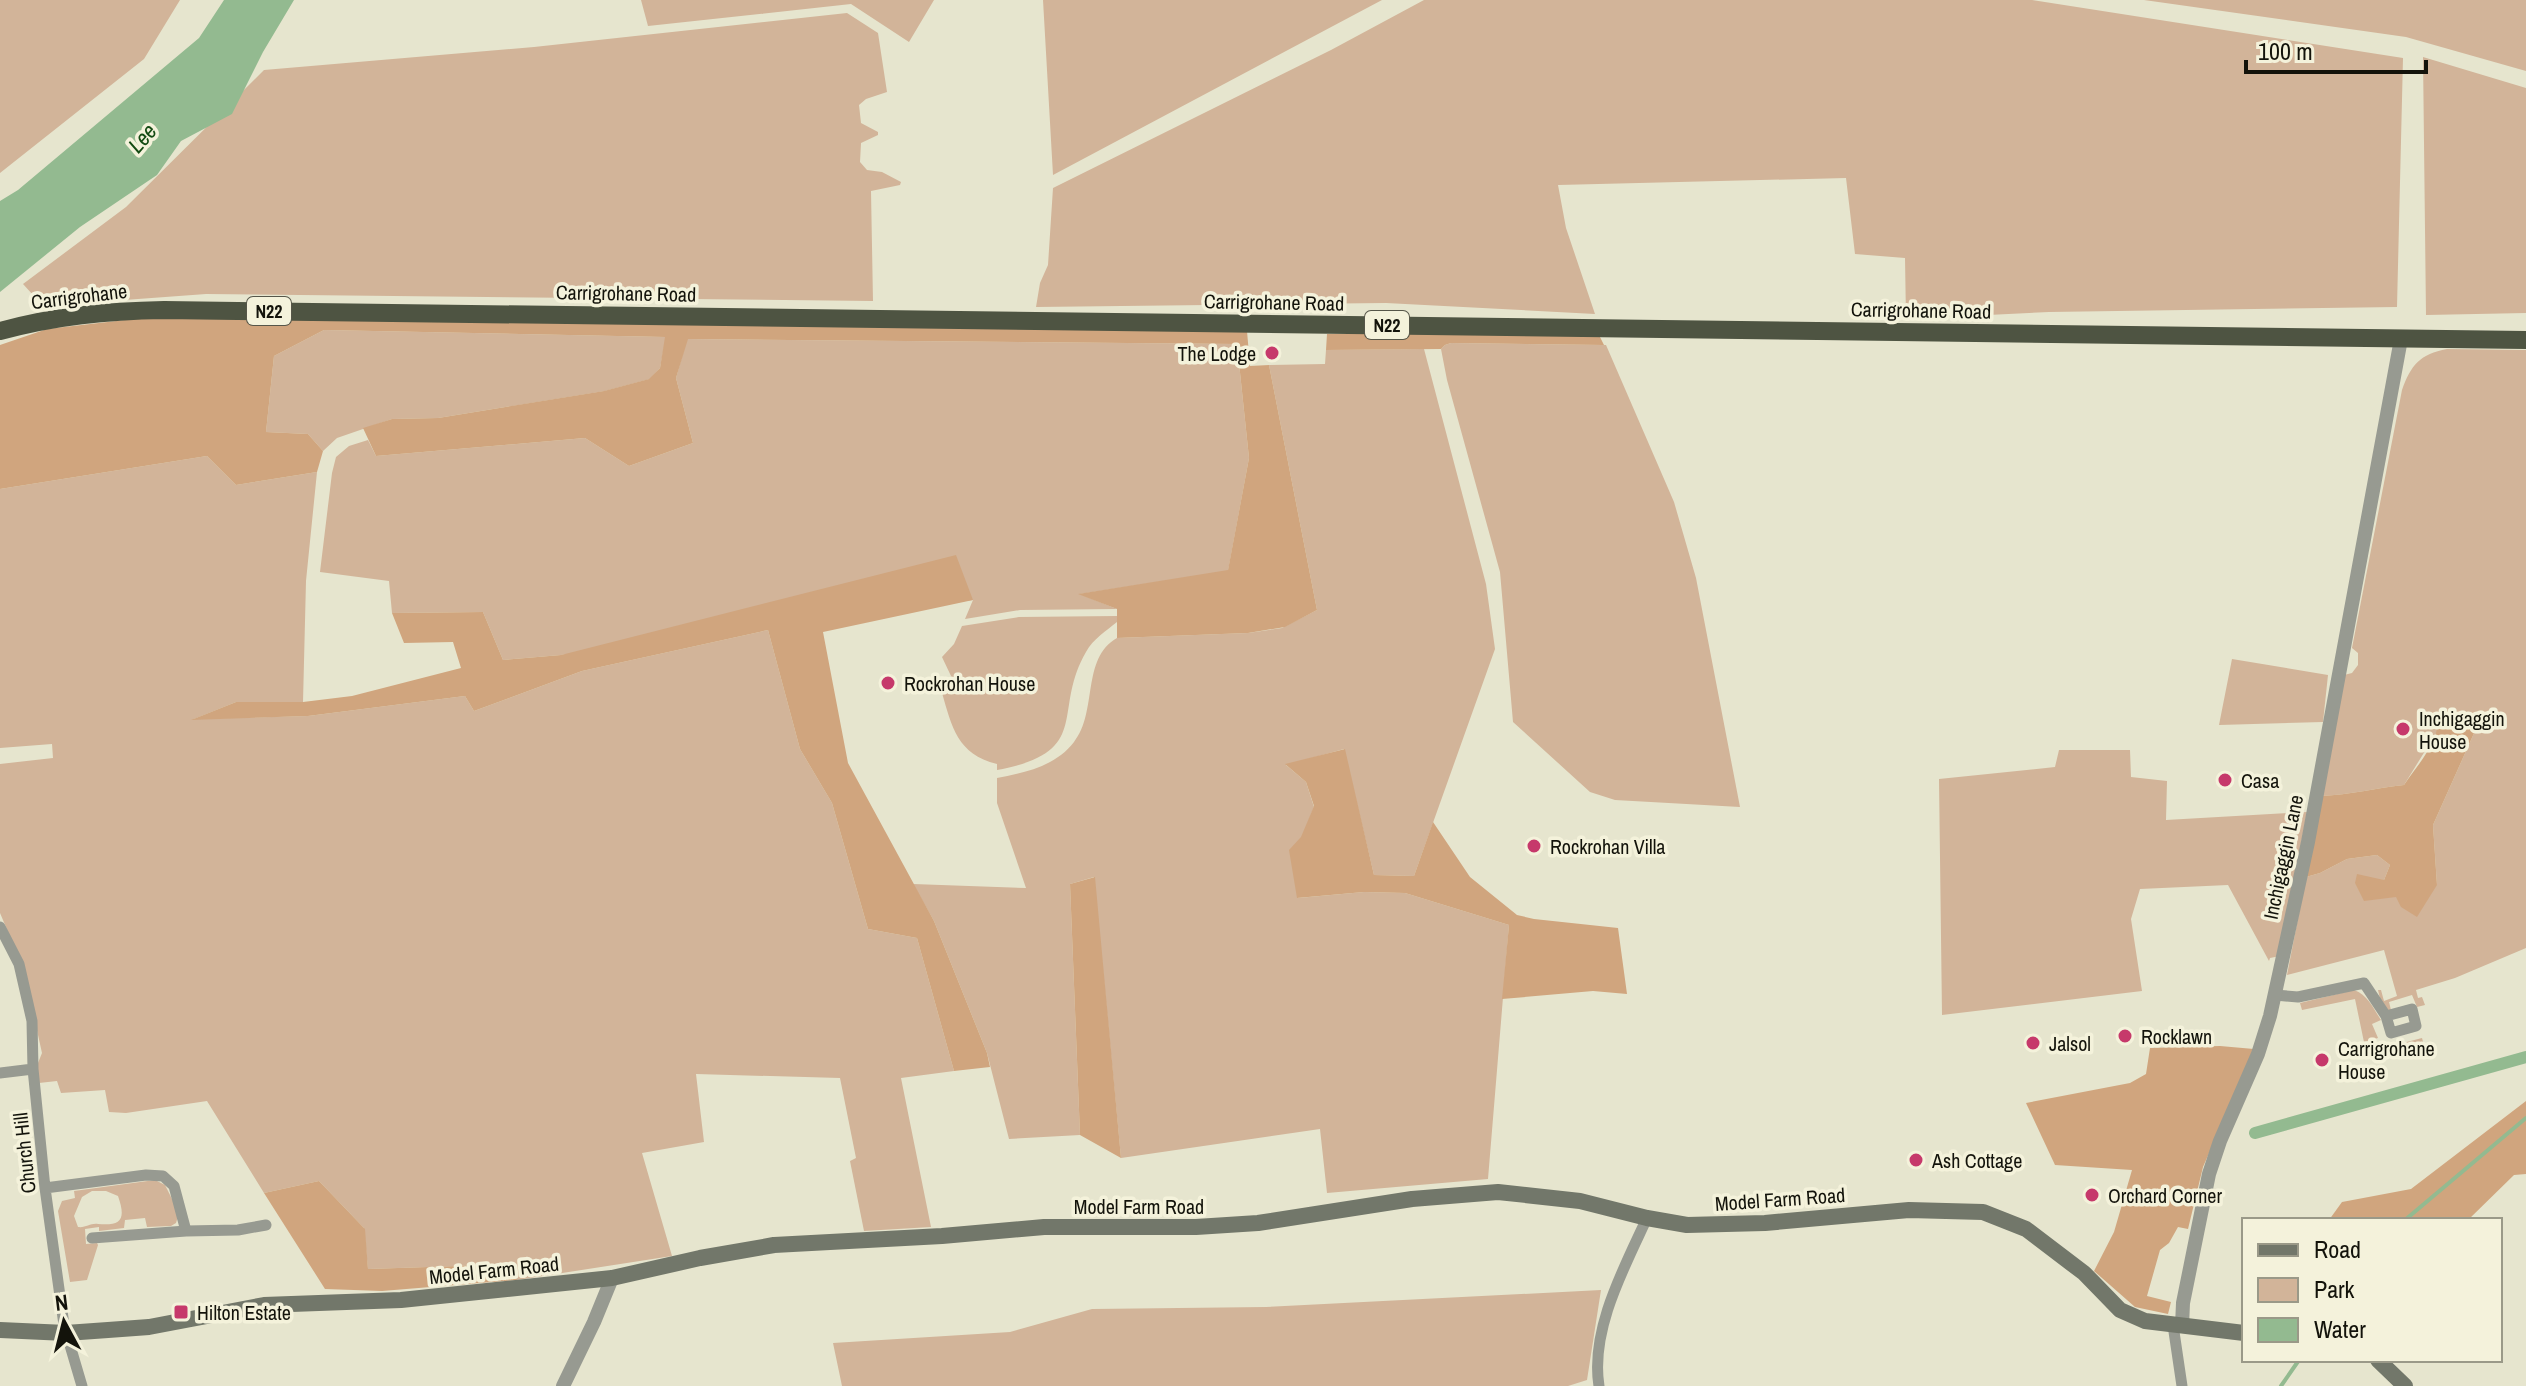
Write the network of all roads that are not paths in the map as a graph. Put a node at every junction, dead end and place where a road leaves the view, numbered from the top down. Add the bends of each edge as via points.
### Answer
1 (164, 310) joint
2 (0, 331) edge
3 (2401, 339) junction
4 (2526, 340) edge
5 (0, 927) edge
6 (2275, 995) junction
7 (2386, 1016) dead end
8 (33, 1069) junction
9 (0, 1073) edge
10 (45, 1188) junction
11 (1647, 1218) junction
12 (266, 1225) dead end
13 (186, 1231) junction
14 (92, 1238) dead end
15 (612, 1278) junction
16 (2177, 1325) junction
17 (0, 1330) edge
18 (66, 1333) junction
19 (2242, 1333) edge
20 (2380, 1362) edge
21 (82, 1386) edge
22 (563, 1386) edge
23 (1599, 1386) edge
24 (2182, 1386) edge
25 (2405, 1386) edge

1 - 2 highway, Carrigrohane / N22 via 64,316
1 - 3 highway, Carrigrohane Road / N22
3 - 4 highway, Carrigrohane Road / N22
3 - 6 street, Inchigaggin Lane
5 - 8 street, Church Hill via 19,964 32,1021
6 - 7 street via 2298,997 2364,983
6 - 16 street, Inchigaggin Lane via 2258,1054 2209,1174
8 - 9 street
8 - 10 street, Church Hill
10 - 13 street via 163,1176 174,1186
10 - 18 street, Church Hill
11 - 15 main road, Model Farm Road via 1580,1201 1498,1192 1412,1199 1258,1223 1044,1227 774,1245
11 - 16 main road, Model Farm Road via 1687,1225 1909,1210 1983,1212 2026,1229 2084,1273 2120,1310 2145,1321
11 - 23 street via 1611,1297 1596,1364
12 - 13 street
13 - 14 street
15 - 18 main road, Model Farm Road via 401,1300 264,1305 149,1327
15 - 22 street
16 - 19 main road, Model Farm Road
16 - 24 street
17 - 18 main road, Model Farm Road
18 - 21 street, Church Hill
20 - 25 main road

